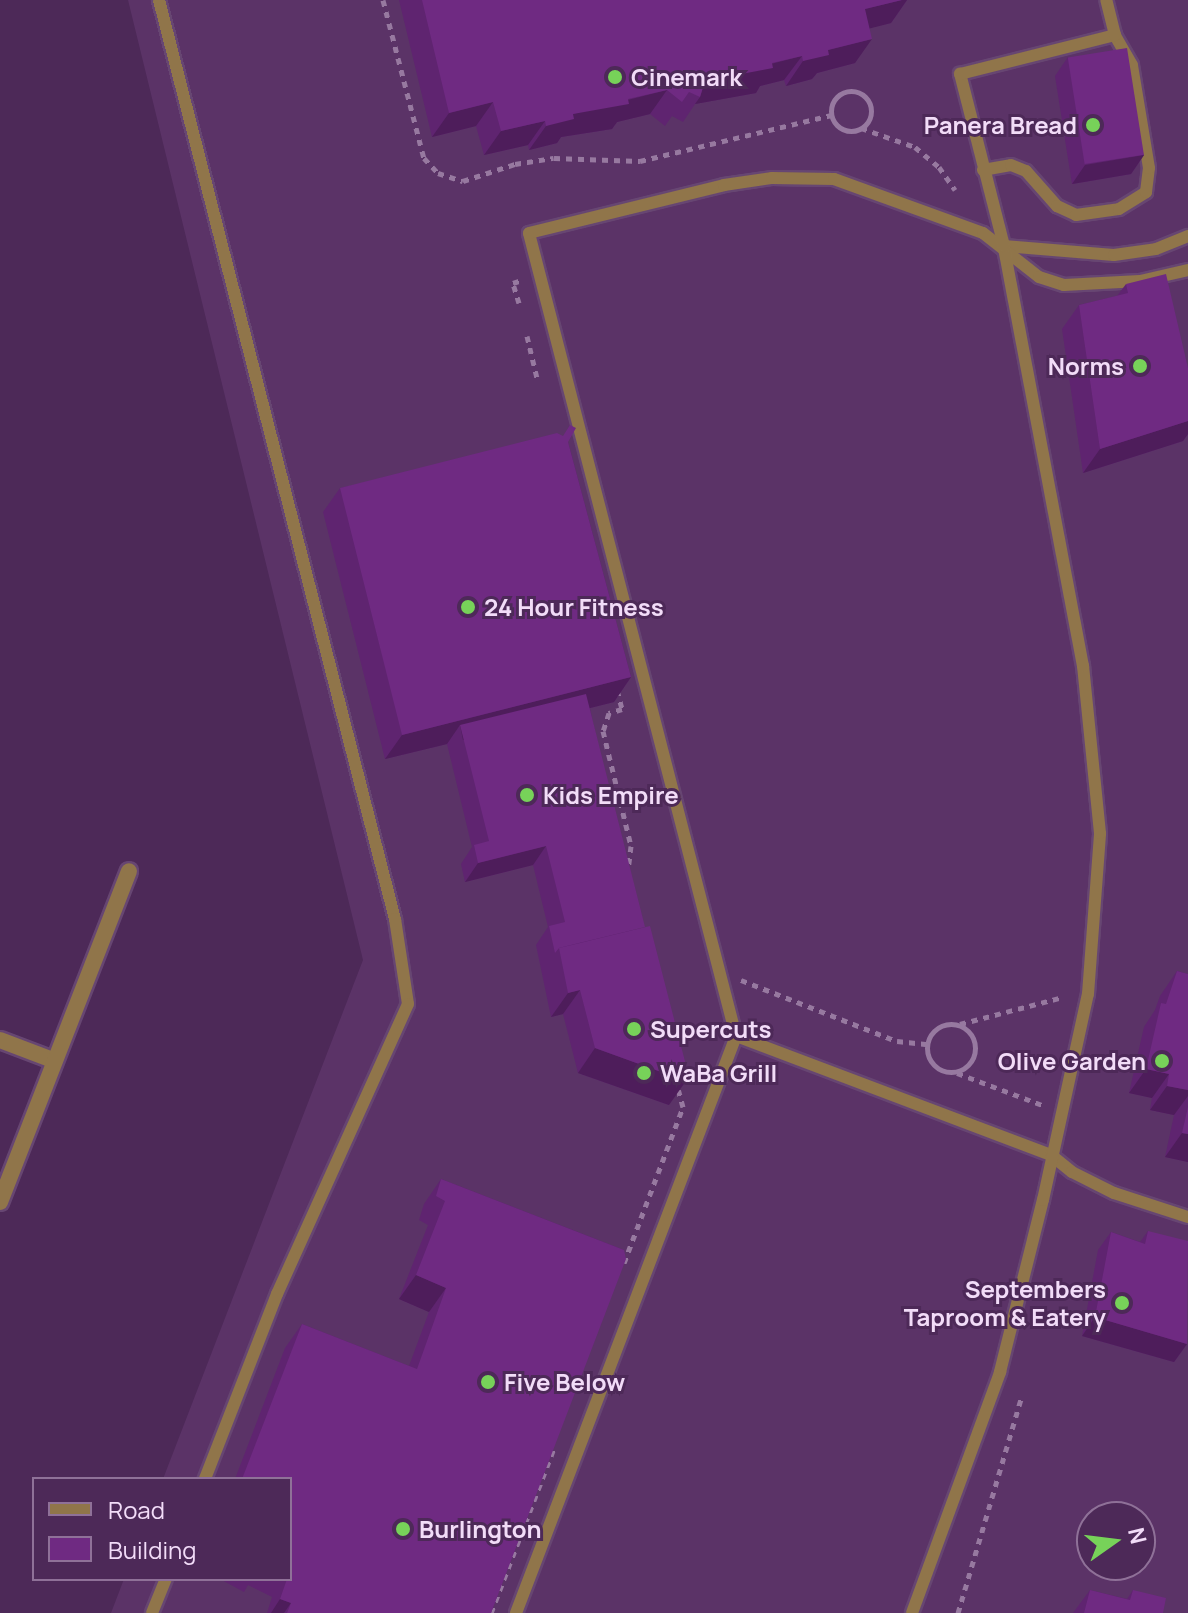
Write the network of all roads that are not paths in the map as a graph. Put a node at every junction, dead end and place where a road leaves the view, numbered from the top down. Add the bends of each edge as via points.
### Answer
1 (159, 0) edge
2 (1106, 0) edge
3 (1115, 35) junction
4 (983, 170) junction
5 (1188, 236) edge
6 (1004, 246) junction
7 (1188, 270) edge
8 (129, 871) dead end
9 (736, 1036) junction
10 (0, 1040) edge
11 (53, 1060) junction
12 (1051, 1155) junction
13 (0, 1202) edge
14 (1188, 1217) edge
15 (206, 1477) edge
16 (165, 1581) edge
17 (152, 1613) edge
18 (516, 1613) edge
19 (912, 1613) edge

1 - 15 lane via 395,919 408,1004 277,1294
2 - 3 lane
3 - 4 lane via 960,74
3 - 4 lane via 1132,65 1149,168 1146,192 1119,209 1076,215 1057,206 1026,171 1011,165
4 - 6 lane
5 - 6 lane via 1156,249 1114,255
6 - 7 lane via 1039,277 1064,285 1140,281
6 - 9 lane via 950,218 834,179 724,185 529,233
6 - 12 lane via 1083,666 1100,833 1088,994
8 - 11 street
9 - 12 lane
9 - 18 lane
10 - 11 street
11 - 13 street
12 - 14 lane via 1114,1193
12 - 19 lane via 1000,1372
16 - 17 lane

